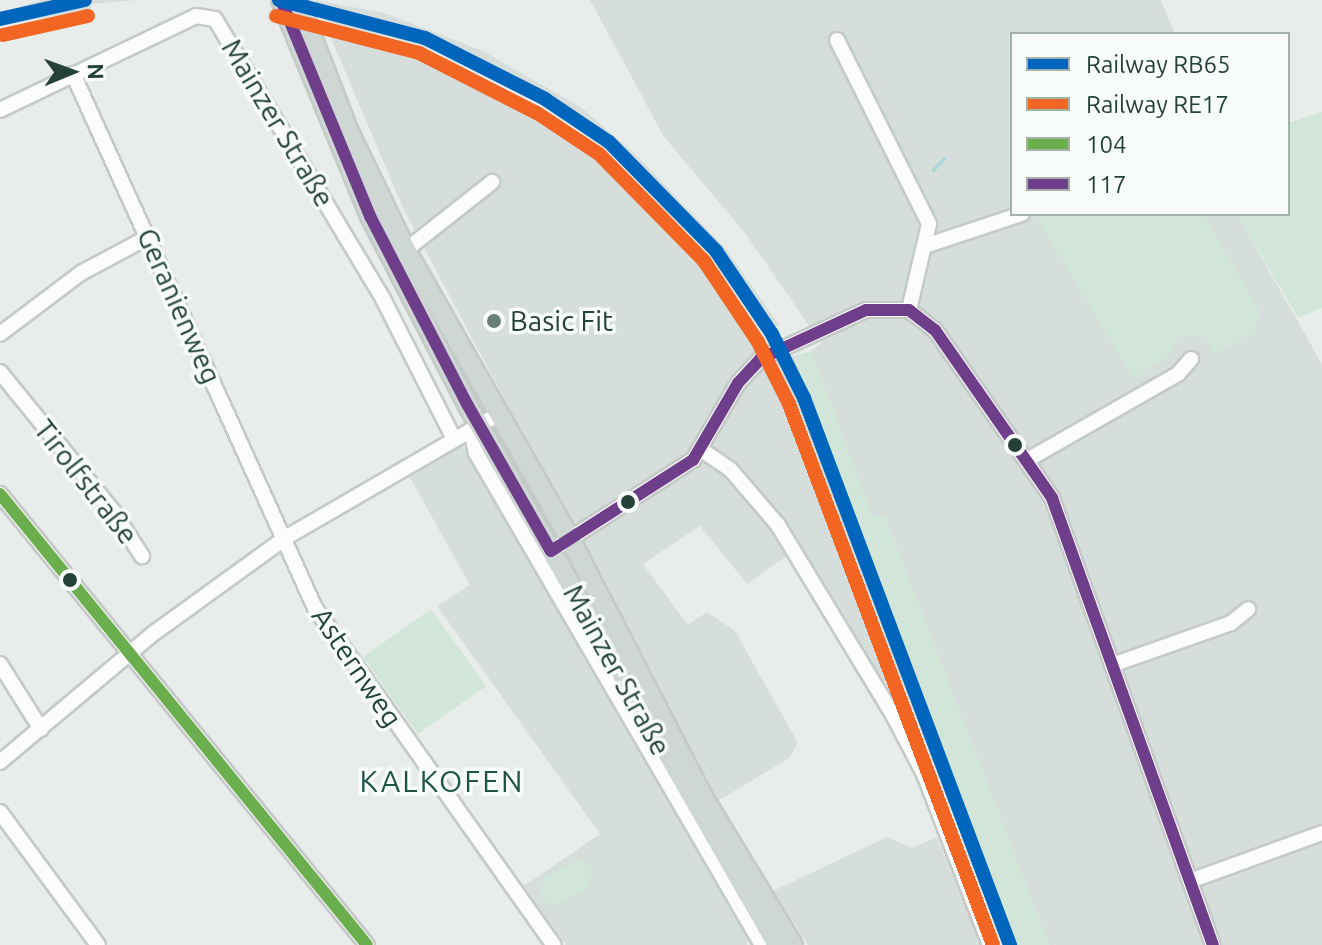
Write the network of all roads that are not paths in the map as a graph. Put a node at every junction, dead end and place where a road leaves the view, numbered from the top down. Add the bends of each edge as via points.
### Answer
1 (281, 0) edge
2 (298, 0) edge
3 (837, 40) dead end
4 (308, 49) junction
5 (73, 74) junction
6 (0, 110) edge
7 (492, 182) dead end
8 (1016, 216) edge
9 (148, 237) junction
10 (928, 245) junction
11 (406, 250) junction
12 (909, 310) junction
13 (0, 334) edge
14 (1191, 359) dead end
15 (0, 372) edge
16 (499, 414) junction
17 (475, 428) junction
18 (454, 439) junction
19 (703, 451) junction
20 (1029, 459) junction
21 (0, 494) edge
22 (285, 538) junction
23 (570, 539) junction
24 (551, 551) junction
25 (142, 556) dead end
26 (1248, 609) dead end
27 (130, 655) junction
28 (0, 664) edge
29 (1112, 665) junction
30 (41, 729) junction
31 (0, 762) edge
32 (0, 812) edge
33 (1322, 833) edge
34 (1190, 881) junction
35 (767, 943) edge
36 (98, 945) edge
37 (367, 945) edge
38 (554, 945) edge
39 (793, 945) edge
40 (990, 945) edge
41 (1213, 945) edge

1 - 4 main road, Mainzer Straße
2 - 4 main road, Mainzer Straße
3 - 10 street via 922,204
4 - 11 main road, Mainzer Straße
4 - 17 main road, Mainzer Straße via 370,216
5 - 6 street
5 - 9 street, Geranienweg
5 - 18 street, Mainzer Straße via 196,16 215,19 404,339
7 - 11 street
8 - 10 street
9 - 13 street via 81,273
9 - 22 street, Geranienweg
10 - 12 street
11 - 16 main road, Mainzer Straße
12 - 19 street via 866,310 760,359 738,383
12 - 20 street via 935,330
14 - 20 street via 1178,374
15 - 25 street, Tirolfstraße via 113,511
16 - 17 street
16 - 23 main road, Mainzer Straße
17 - 18 street
17 - 24 main road, Mainzer Straße
17 - 35 street, Mainzer Straße via 476,453
18 - 22 street
19 - 23 street
19 - 40 street via 730,469 778,525 893,715 924,774
20 - 29 street via 1052,498
21 - 27 street
22 - 27 street
22 - 38 street, Asternweg via 330,633
23 - 24 street
23 - 39 main road, Mainzer Straße via 658,716
24 - 35 main road, Mainzer Straße
26 - 29 street via 1231,623
27 - 30 street
27 - 37 street
28 - 30 street
29 - 34 street
30 - 31 street
32 - 36 street
33 - 34 street
34 - 41 street

